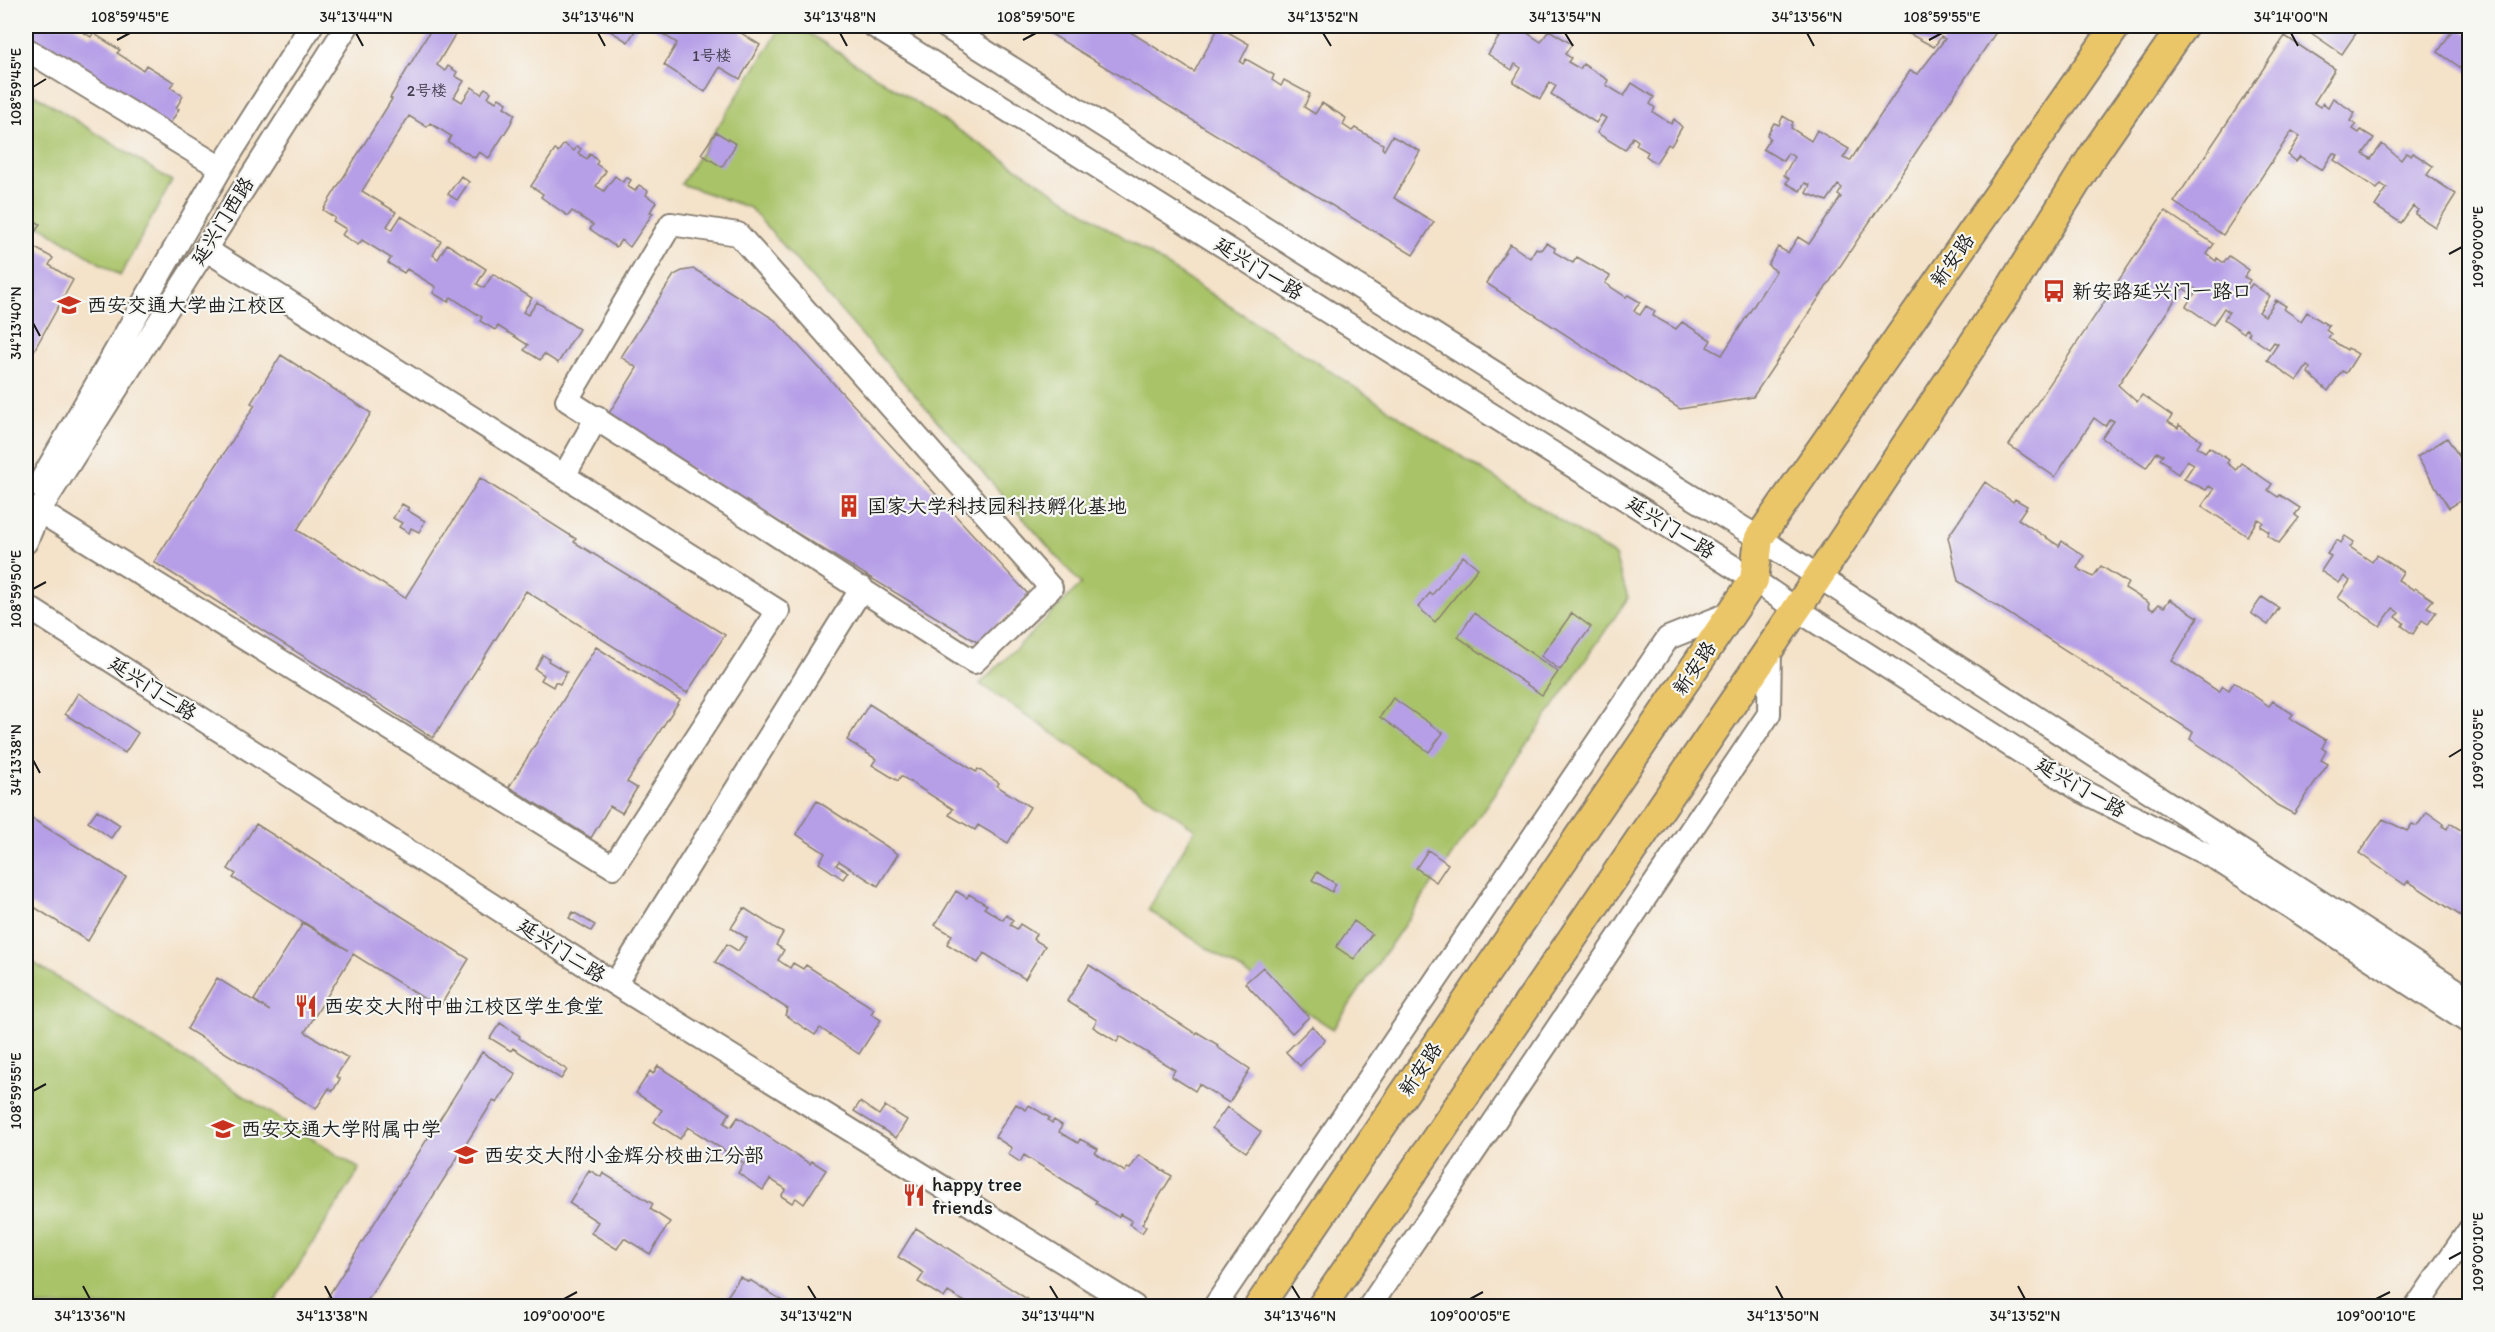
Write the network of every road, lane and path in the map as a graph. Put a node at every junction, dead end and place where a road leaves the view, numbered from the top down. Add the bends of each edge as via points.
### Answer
1 (311, 26) edge
2 (347, 26) edge
3 (874, 26) edge
4 (945, 26) edge
5 (2116, 26) edge
6 (2183, 26) edge
7 (26, 49) edge
8 (221, 168) junction
9 (205, 249) junction
10 (597, 417) junction
11 (564, 476) junction
12 (32, 509) edge
13 (1760, 538) junction
14 (26, 542) edge
15 (1819, 576) junction
16 (1754, 580) junction
17 (862, 588) junction
18 (26, 606) edge
19 (1796, 609) junction
20 (1731, 613) junction
21 (1770, 646) junction
22 (615, 984) junction
23 (2469, 999) edge
24 (2469, 1023) edge
25 (2469, 1229) edge
26 (1134, 1306) edge
27 (1215, 1306) edge
28 (1259, 1306) edge
29 (1322, 1306) edge
30 (1370, 1306) edge
31 (2417, 1306) edge

1 - 8 street, 延兴门西路
2 - 9 street, 延兴门西路
3 - 16 street, 延兴门一路
4 - 13 street, 延兴门一路
5 - 13 main road, 新安路
6 - 15 main road via 2094,154 2013,284
7 - 8 street
8 - 12 street, 延兴门西路
9 - 11 street
9 - 12 street, 延兴门西路
10 - 11 street
10 - 17 street
10 - 17 street via 567,399 671,224 738,234 1051,588 974,662
11 - 12 street via 778,611 613,867
12 - 14 street, 延兴门西路
13 - 15 street, 延兴门一路
13 - 16 main road, 新安路
15 - 19 main road
15 - 23 street, 延兴门一路
16 - 19 street, 延兴门一路
16 - 20 main road, 新安路
17 - 22 street
18 - 22 street, 延兴门二路
19 - 21 main road
19 - 24 street, 延兴门一路 via 2082,790 2218,860
20 - 27 street via 1668,638
20 - 28 main road, 新安路
21 - 29 main road
21 - 30 street via 1769,714
22 - 26 street, 延兴门二路
25 - 31 street

